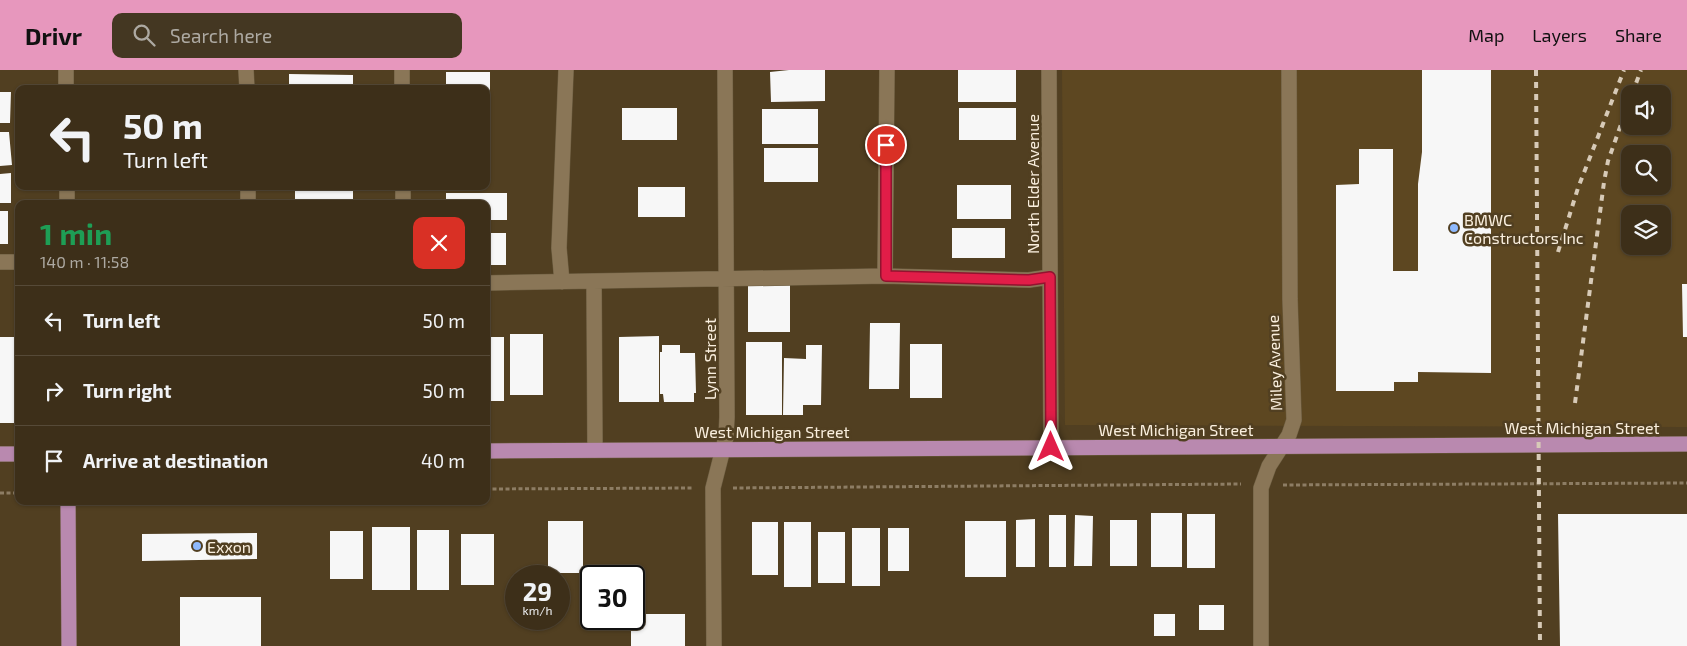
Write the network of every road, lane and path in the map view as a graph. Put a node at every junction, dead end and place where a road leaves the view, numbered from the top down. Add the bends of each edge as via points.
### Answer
1 (66, 70) edge
2 (246, 70) edge
3 (402, 70) edge
4 (566, 70) edge
5 (725, 70) edge
6 (887, 70) edge
7 (1050, 70) edge
8 (1288, 70) edge
9 (66, 85) edge
10 (247, 85) edge
11 (402, 85) edge
12 (0, 262) edge
13 (15, 262) edge
14 (886, 276) junction
15 (726, 277) junction
16 (1050, 277) junction
17 (562, 282) junction
18 (594, 282) junction
19 (490, 283) edge
20 (1687, 444) edge
21 (1284, 446) junction
22 (1051, 447) junction
23 (722, 449) junction
24 (595, 450) junction
25 (490, 451) edge
26 (0, 454) edge
27 (15, 454) edge
28 (1687, 483) edge
29 (1238, 484) dead end
30 (1290, 485) dead end
31 (689, 488) dead end
32 (738, 488) dead end
33 (490, 489) edge
34 (0, 493) edge
35 (15, 493) edge
36 (68, 505) edge
37 (69, 646) edge
38 (714, 646) edge
39 (1260, 646) edge

1 - 9 street
2 - 10 street
3 - 11 street
4 - 17 street via 559,248
5 - 15 street, Lynn Street
6 - 14 street
7 - 16 street, North Elder Avenue
8 - 21 street, Miley Avenue via 1294,420
12 - 13 street
14 - 15 street
14 - 16 street via 1029,280
15 - 18 street
15 - 23 street, Lynn Street via 727,417
16 - 22 street, North Elder Avenue
17 - 18 street
17 - 19 street
18 - 24 street
20 - 21 main road, West Michigan Street
21 - 22 main road, West Michigan Street
21 - 39 street, Miley Avenue via 1266,471 1260,495
22 - 23 main road, West Michigan Street
23 - 24 main road, West Michigan Street
23 - 38 street, Lynn Street via 713,502
24 - 25 main road, West Michigan Street
26 - 27 main road
28 - 30 path
29 - 32 path
31 - 33 path
34 - 35 path
36 - 37 main road

